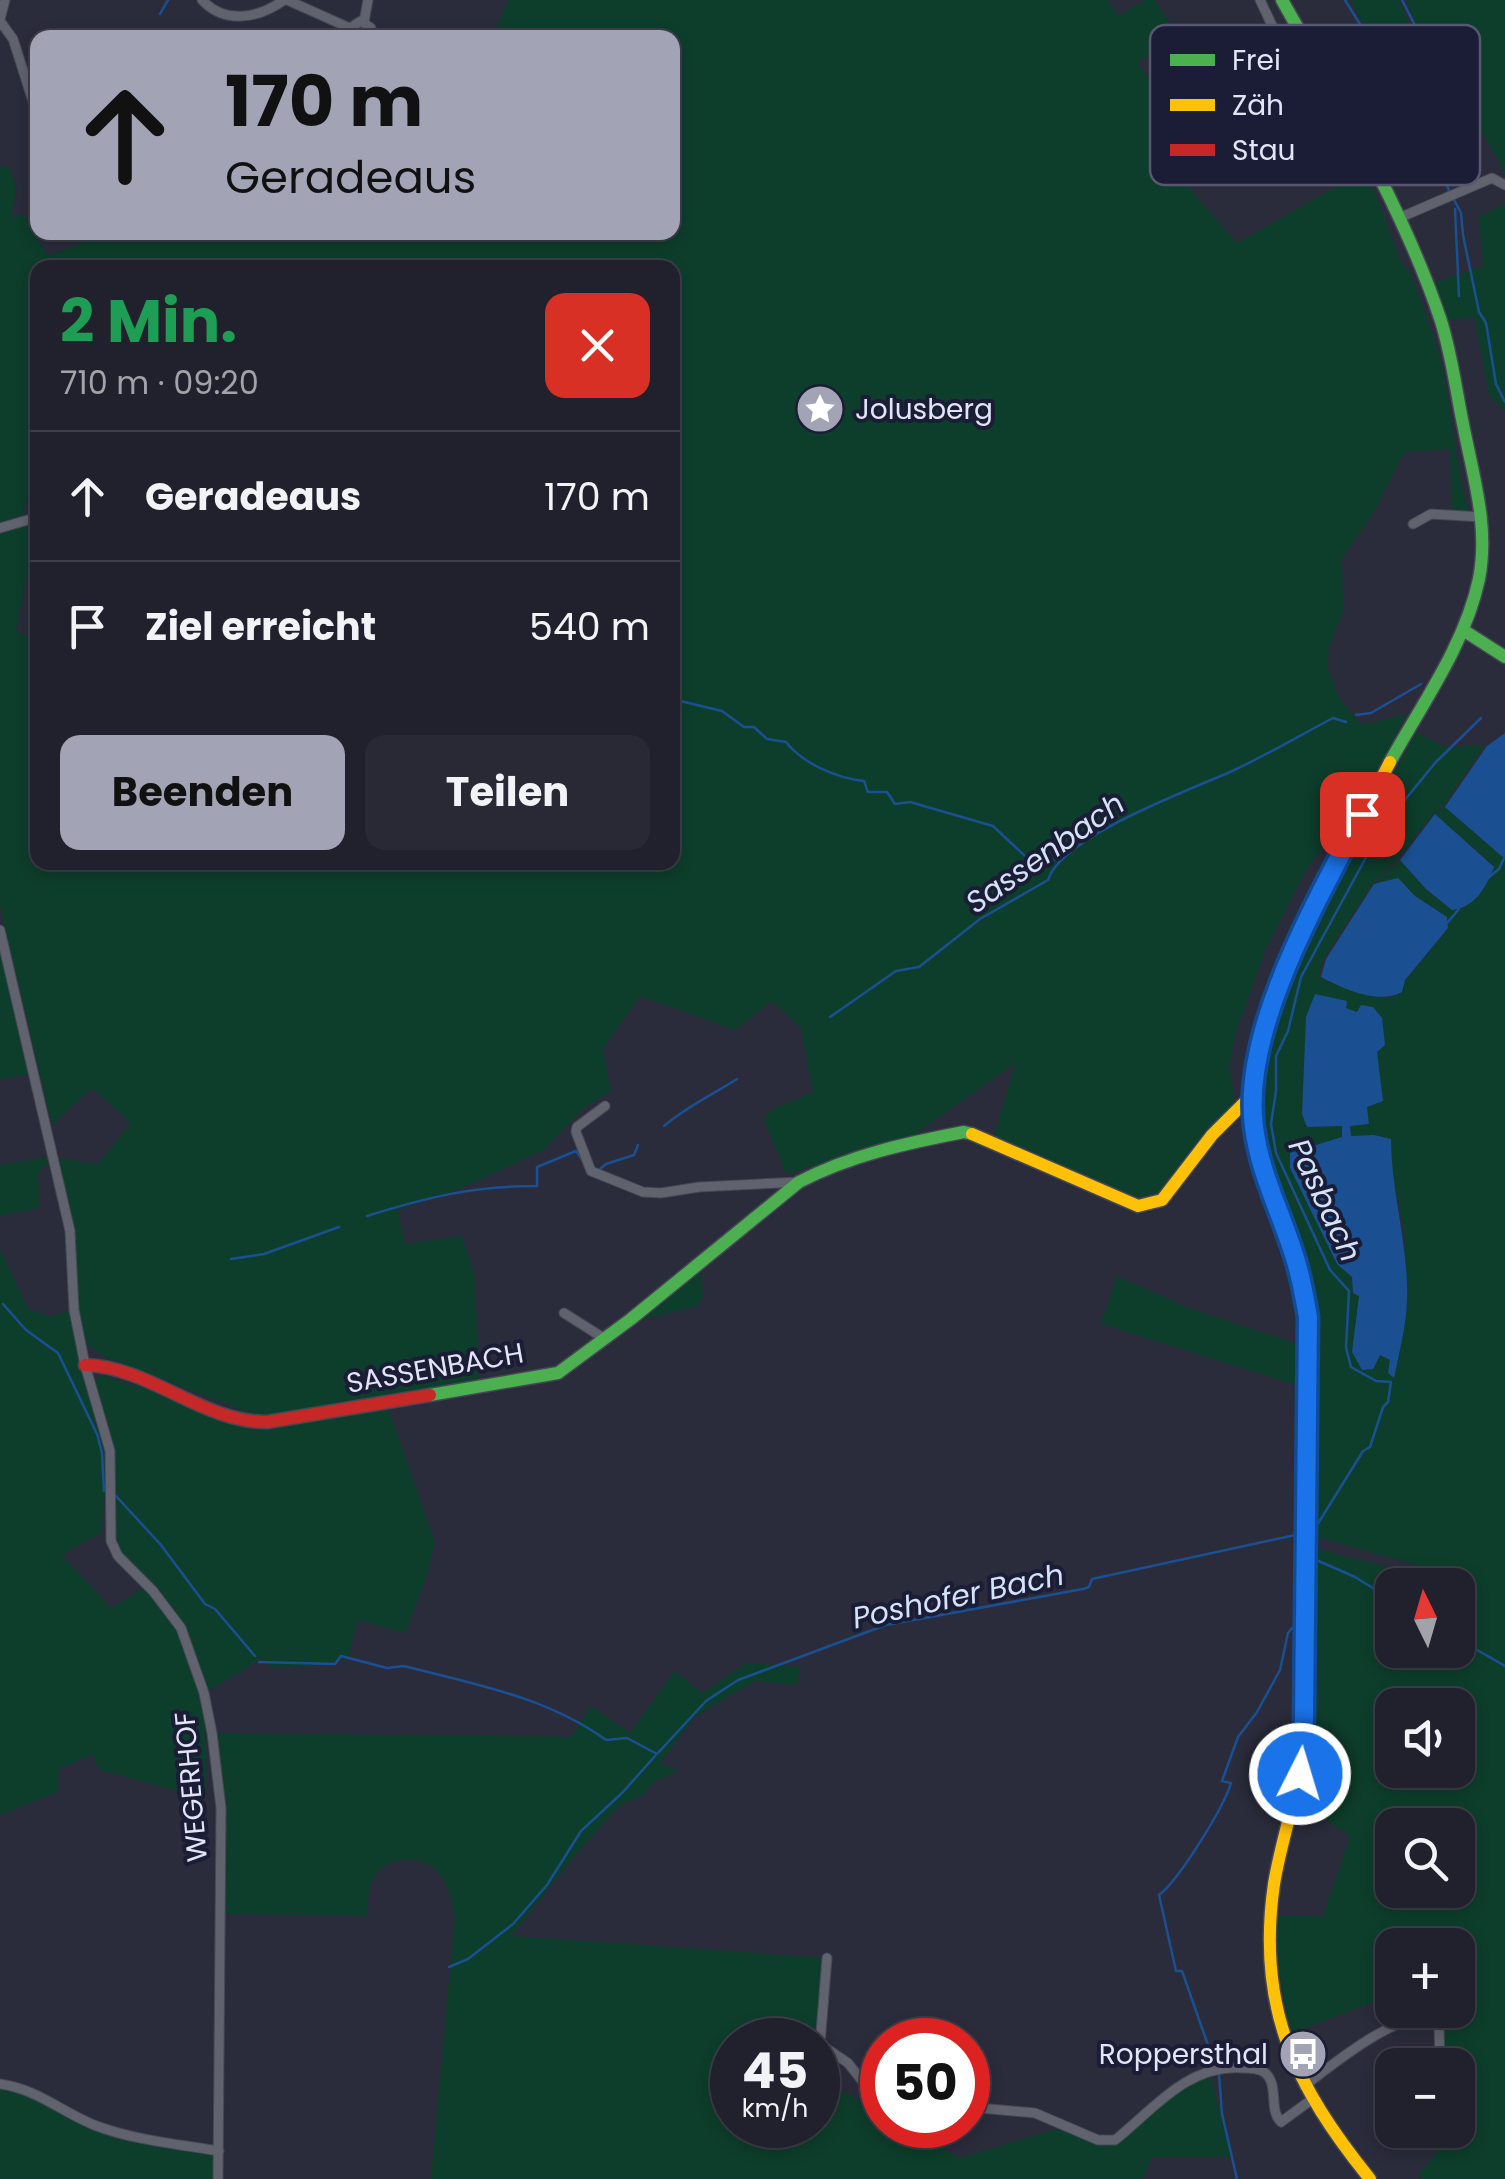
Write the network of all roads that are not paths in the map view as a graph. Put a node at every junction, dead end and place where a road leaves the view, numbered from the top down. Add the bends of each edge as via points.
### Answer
1 (5, 0) edge
2 (202, 0) edge
3 (285, 0) edge
4 (368, 0) edge
5 (1260, 0) edge
6 (1282, 0) edge
7 (0, 20) edge
8 (364, 22) junction
9 (1272, 25) edge
10 (1296, 25) edge
11 (347, 30) edge
12 (354, 30) edge
13 (372, 30) edge
14 (30, 92) edge
15 (1480, 183) edge
16 (1383, 185) edge
17 (1475, 185) edge
18 (1505, 185) edge
19 (1399, 218) junction
20 (1482, 517) junction
21 (30, 519) edge
22 (1414, 524) dead end
23 (0, 528) edge
24 (1463, 630) junction
25 (1505, 657) edge
26 (0, 930) edge
27 (1251, 1096) junction
28 (605, 1106) dead end
29 (799, 1182) junction
30 (564, 1314) dead end
31 (605, 1339) junction
32 (85, 1365) junction
33 (827, 1958) dead end
34 (1440, 2048) edge
35 (860, 2078) edge
36 (0, 2084) edge
37 (1304, 2086) junction
38 (1311, 2100) junction
39 (990, 2109) edge
40 (218, 2151) junction
41 (218, 2179) edge
42 (1370, 2179) edge

1 - 7 street
2 - 3 street via 222,14 242,17 266,13
3 - 11 street
4 - 8 street
5 - 9 street
6 - 10 main road
7 - 14 street
8 - 12 street
8 - 13 street
15 - 18 street via 1492,178
16 - 19 main road
17 - 19 street
19 - 20 main road via 1441,322
20 - 22 street via 1431,514
20 - 24 main road via 1482,571
21 - 23 street
24 - 25 main road
24 - 27 main road via 1288,966 1260,1042
26 - 32 street, WEGERHOF via 70,1231
27 - 29 main road, SASSENBACH via 1152,1205 1138,1206 964,1132 893,1146
27 - 37 main road via 1260,1158 1308,1317 1303,1751 1270,1929 1276,1995
28 - 29 street, SASSENBACH via 576,1126 590,1171 603,1178 661,1193
29 - 31 main road, SASSENBACH
30 - 31 street
31 - 32 main road, SASSENBACH via 558,1372 268,1422 238,1420 118,1370
32 - 40 street, WEGERHOF via 110,1451 113,1548 181,1628 212,1733 221,1808
33 - 35 street via 820,2044
34 - 37 street via 1439,2026 1422,2016 1373,2038
36 - 40 street via 29,2089 111,2131
37 - 38 main road
38 - 39 street via 1281,2122 1267,2075 1219,2070 1174,2089 1114,2140 1098,2140 1035,2112
38 - 42 main road
40 - 41 street, WEGERHOF

